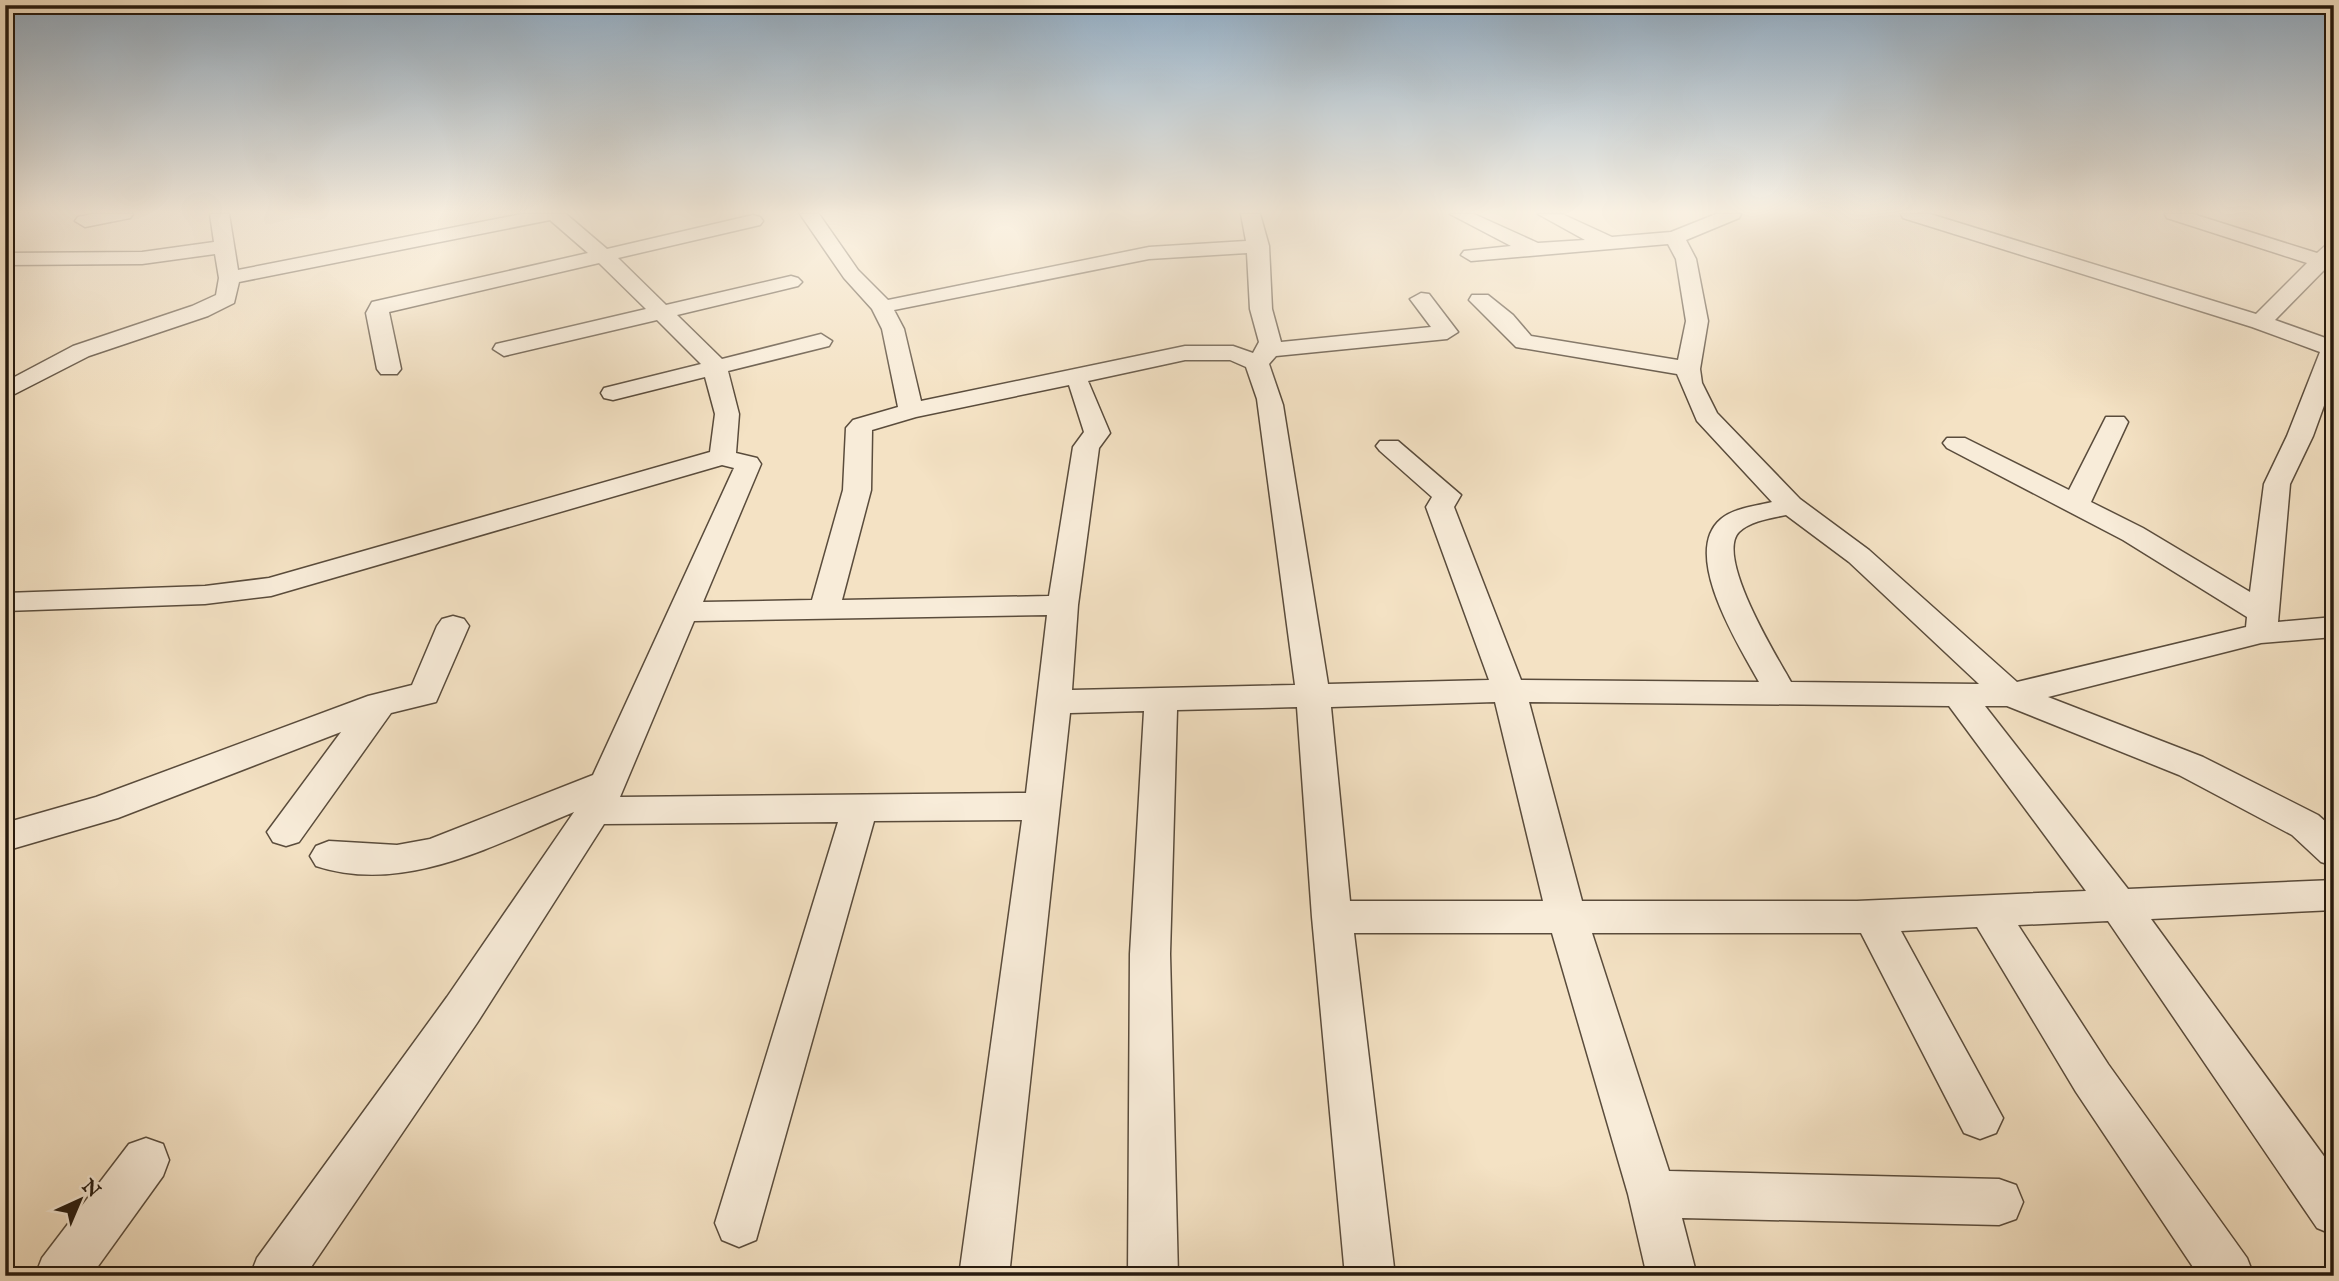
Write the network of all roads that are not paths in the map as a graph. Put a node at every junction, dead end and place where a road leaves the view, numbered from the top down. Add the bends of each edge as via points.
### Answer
1 (228, 274) edge
2 (250, 274) edge
3 (529, 274) edge
4 (621, 274) edge
5 (851, 274) edge
6 (1046, 274) edge
7 (1256, 274) edge
8 (1689, 274) edge
9 (2104, 274) edge
10 (2308, 274) edge
11 (229, 278) junction
12 (791, 282) dead end
13 (1421, 299) dead end
14 (1480, 300) dead end
15 (896, 304) dead end
16 (661, 312) junction
17 (2260, 322) junction
18 (821, 341) dead end
19 (2334, 348) edge
20 (504, 349) dead end
21 (1263, 356) junction
22 (714, 366) junction
23 (389, 369) dead end
24 (1688, 369) junction
25 (1080, 386) dead end
26 (5, 392) edge
27 (613, 393) dead end
28 (911, 411) junction
29 (2115, 422) dead end
30 (1956, 443) dead end
31 (1388, 446) dead end
32 (722, 457) junction
33 (1790, 505) junction
34 (2076, 505) junction
35 (5, 602) edge
36 (1063, 605) junction
37 (824, 611) junction
38 (684, 612) junction
39 (2263, 623) junction
40 (453, 626) dead end
41 (2334, 627) edge
42 (1509, 691) junction
43 (1781, 693) junction
44 (1314, 695) junction
45 (1959, 695) junction
46 (2011, 695) junction
47 (1161, 701) junction
48 (1055, 702) junction
49 (380, 704) junction
50 (600, 798) junction
51 (1042, 806) junction
52 (860, 808) junction
53 (286, 832) dead end
54 (5, 837) edge
55 (2334, 852) edge
56 (329, 856) dead end
57 (2334, 895) edge
58 (2120, 907) junction
59 (1988, 912) junction
60 (1332, 917) junction
61 (1567, 917) junction
62 (1873, 917) junction
63 (1980, 1118) dead end
64 (146, 1160) dead end
65 (1652, 1194) junction
66 (1999, 1202) dead end
67 (2334, 1211) edge
68 (739, 1223) dead end
69 (60, 1276) edge
70 (275, 1276) edge
71 (984, 1276) edge
72 (1153, 1276) edge
73 (1370, 1276) edge
74 (1672, 1276) edge
75 (2229, 1276) edge

1 - 11 street
2 - 11 street
3 - 23 street via 380,307 377,313
4 - 16 street
5 - 28 street via 881,307 893,329
6 - 15 street
7 - 21 street via 1270,342
8 - 24 street via 1697,321
9 - 17 street
10 - 17 street
11 - 26 street via 226,298 81,351
12 - 16 street
13 - 21 street via 1447,332
14 - 24 street via 1524,342
16 - 20 street
16 - 22 street
17 - 19 street
18 - 22 street
19 - 39 street via 2277,484
21 - 28 street via 1185,353
21 - 44 street via 1257,374 1270,405
22 - 27 street
22 - 32 street via 727,414
24 - 33 street via 1689,383 1706,416
25 - 36 street via 1097,433 1086,447
28 - 37 street via 859,428 857,490
29 - 34 street
30 - 34 street
31 - 42 street via 1447,495 1440,507
32 - 35 street via 271,587 205,595
32 - 38 street via 748,464 747,472
33 - 43 street via 1729,525 1721,534 1718,554 1723,579
33 - 46 street via 1859,555
34 - 39 street via 2133,534
36 - 37 street
36 - 48 street
37 - 38 street
38 - 50 street
39 - 41 street
39 - 46 street
40 - 49 street via 424,694
42 - 43 street
42 - 44 street
42 - 61 street
43 - 45 street
44 - 47 street
44 - 60 street
45 - 46 street
45 - 58 street
46 - 55 street via 2191,766 2305,825
47 - 48 street
47 - 72 street via 1150,954
48 - 51 street
49 - 53 street
49 - 54 street via 105,808
50 - 52 street
50 - 56 street via 435,853 397,860
50 - 70 street via 462,1010
51 - 52 street
51 - 71 street
52 - 68 street
57 - 58 street
58 - 59 street
58 - 67 street
59 - 62 street
59 - 75 street via 2092,1078
60 - 61 street
60 - 73 street
61 - 62 street
61 - 65 street
62 - 63 street
64 - 69 street
65 - 66 street
65 - 74 street

